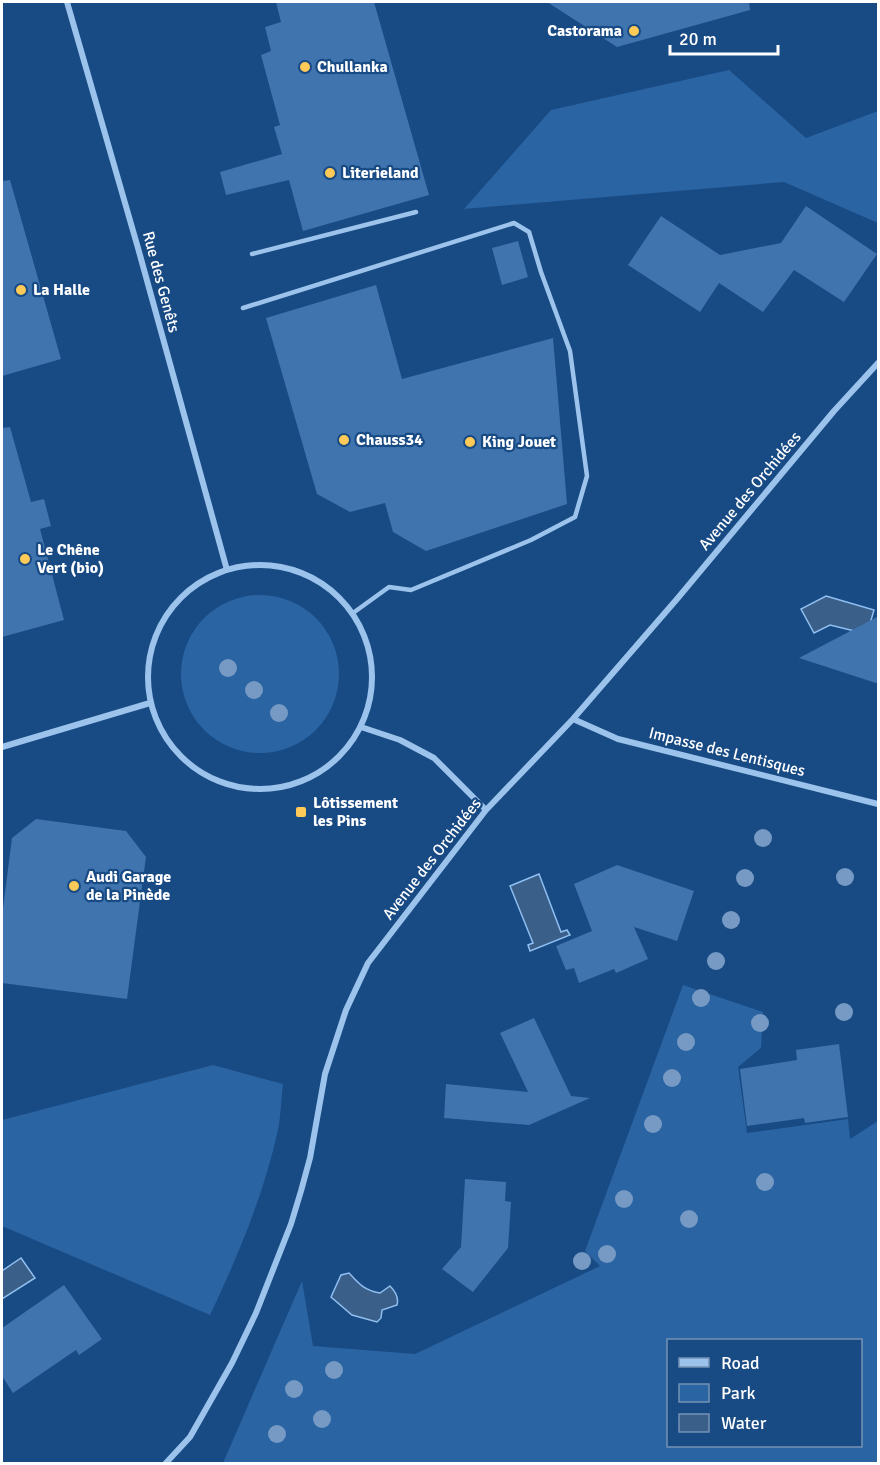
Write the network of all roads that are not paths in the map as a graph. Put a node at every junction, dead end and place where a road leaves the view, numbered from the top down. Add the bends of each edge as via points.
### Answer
1 (67, 2) edge
2 (416, 212) dead end
3 (252, 254) dead end
4 (243, 308) dead end
5 (879, 363) edge
6 (227, 570) junction
7 (353, 613) junction
8 (150, 703) junction
9 (573, 719) junction
10 (361, 727) junction
11 (2, 747) edge
12 (879, 804) edge
13 (486, 810) junction
14 (165, 1464) edge

1 - 6 street, Rue des Genêts
2 - 3 lane
4 - 7 lane via 514,223 529,232 570,351 587,476 575,517 531,540 411,590 389,587
5 - 9 street, Avenue des Orchidées
6 - 7 street via 270,565 304,573 327,586
6 - 8 street via 189,590 162,622 149,661
7 - 10 street via 370,650 373,676 370,702
8 - 10 street via 170,744 185,761 204,775 247,789 293,785 314,776 333,763
8 - 11 street
9 - 12 street, Impasse des Lentisques via 618,739
9 - 13 street, Avenue des Orchidées
10 - 13 street via 400,740 434,758
13 - 14 street, Avenue des Orchidées via 368,963 346,1010 325,1074 301,1191 260,1302 202,1418

